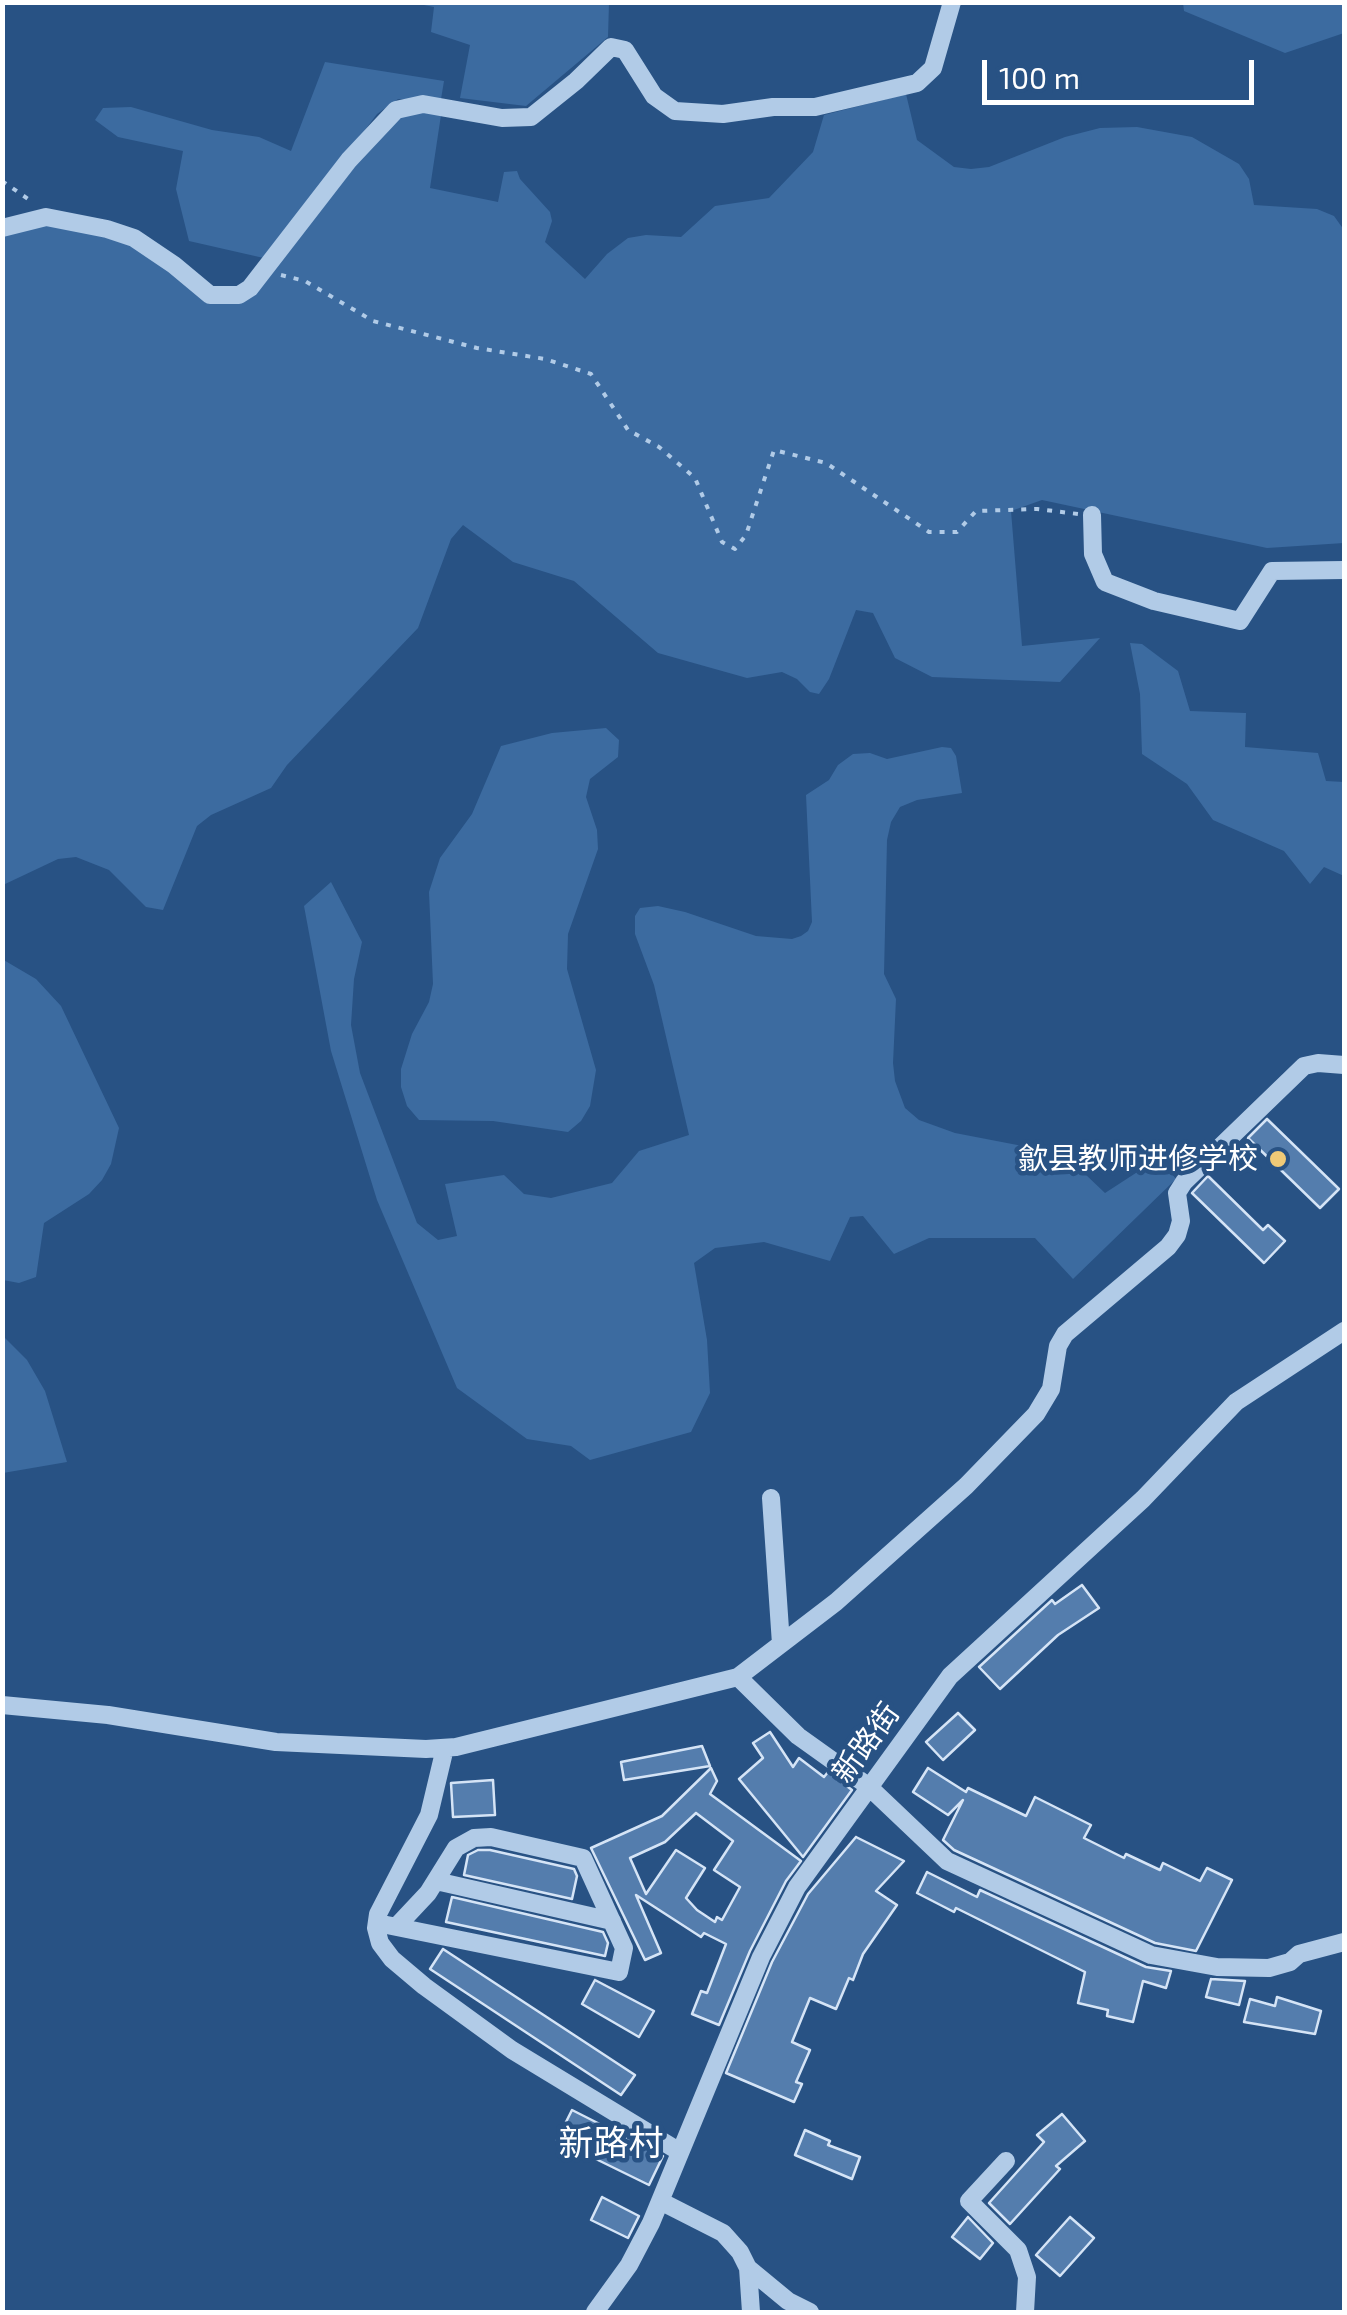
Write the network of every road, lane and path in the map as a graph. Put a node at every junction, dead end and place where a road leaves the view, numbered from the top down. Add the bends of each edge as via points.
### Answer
1 (952, 2) edge
2 (2, 181) edge
3 (42, 218) junction
4 (2, 228) edge
5 (263, 271) junction
6 (1092, 515) joint
7 (1344, 570) edge
8 (1344, 1065) edge
9 (1344, 1331) edge
10 (771, 1498) dead end
11 (781, 1644) junction
12 (738, 1677) junction
13 (2, 1705) edge
14 (445, 1748) junction
15 (868, 1786) junction
16 (436, 1881) junction
17 (612, 1922) junction
18 (377, 1923) junction
19 (397, 1926) junction
20 (1344, 1942) edge
21 (680, 2152) junction
22 (1006, 2161) dead end
23 (660, 2201) junction
24 (748, 2268) junction
25 (596, 2312) edge
26 (751, 2312) edge
27 (810, 2312) edge
28 (1025, 2312) edge

1 - 5 street via 933,68 918,83 815,107 724,114 674,110 654,96 624,50 611,47 531,117 423,104 396,110 348,160
2 - 3 path via 29,199
3 - 4 street
3 - 5 street via 68,218 134,238 216,296 245,292
5 - 6 path via 305,281 373,322 591,374 628,430 659,446 695,478 722,542 736,549 774,450 826,463 929,532 957,532 976,511
6 - 7 street via 1093,554 1105,582 1154,602 1240,621 1272,572
8 - 11 street via 1304,1066 1184,1182 1177,1235 1066,1334 1036,1414 966,1486
9 - 15 street, 新路街 via 1236,1402 1143,1499 950,1676
10 - 11 street
11 - 12 street
12 - 14 street
12 - 15 street via 798,1736
13 - 14 street via 108,1714 276,1742
14 - 18 street via 430,1815
15 - 20 street via 947,1861 1152,1955 1270,1968
15 - 21 street, 新路街 via 777,1924
16 - 17 street
16 - 17 street via 456,1848 491,1836 583,1858
16 - 19 street
17 - 19 street via 624,1948 619,1972
18 - 19 street
18 - 21 street via 392,1959 458,2012
21 - 23 street, 新路街
22 - 28 street via 969,2201 1018,2250 1027,2277
23 - 24 street via 723,2233
23 - 25 street, 新路街
24 - 26 street
24 - 27 street

